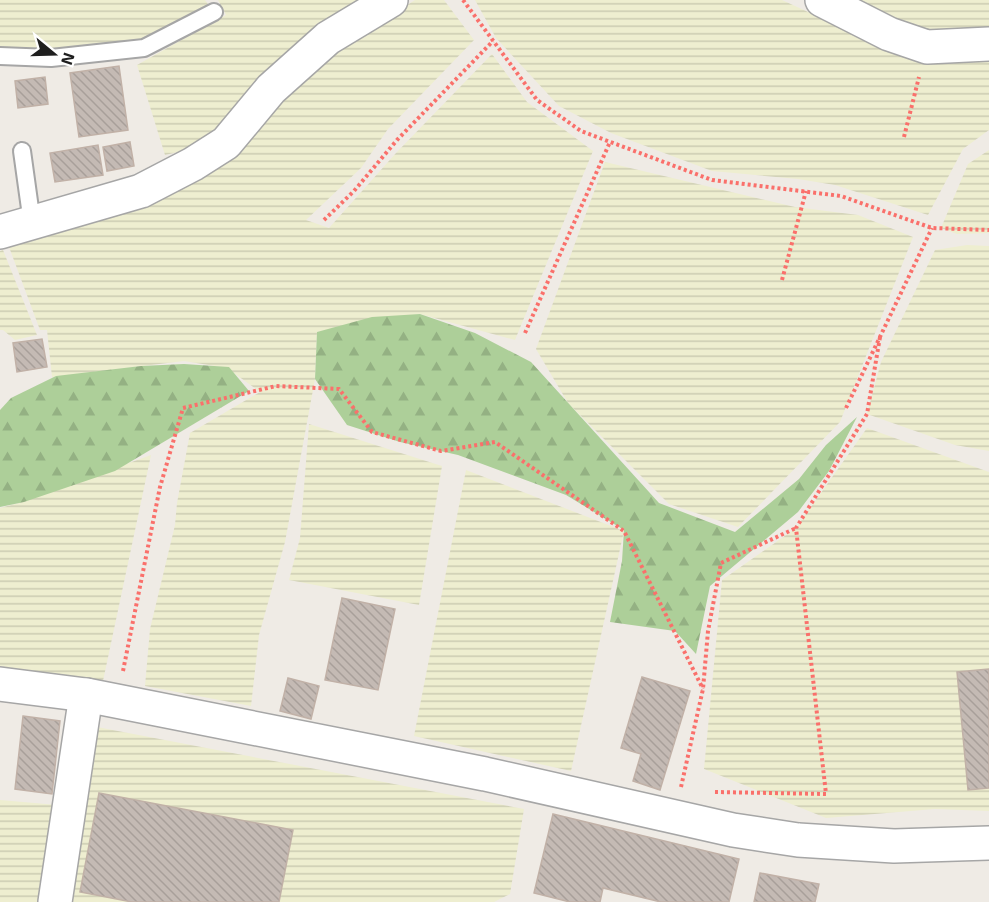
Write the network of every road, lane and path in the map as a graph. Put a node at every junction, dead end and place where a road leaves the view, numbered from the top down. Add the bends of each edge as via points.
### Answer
1 (391, 0) edge
2 (463, 0) edge
3 (822, 0) edge
4 (214, 12) dead end
5 (493, 41) junction
6 (989, 44) edge
7 (927, 47) junction
8 (0, 56) edge
9 (904, 137) dead end
10 (610, 142) junction
11 (22, 151) dead end
12 (806, 191) junction
13 (324, 220) dead end
14 (32, 222) junction
15 (932, 228) junction
16 (989, 230) edge
17 (0, 232) edge
18 (782, 280) dead end
19 (525, 333) dead end
20 (880, 337) junction
21 (846, 408) dead end
22 (796, 528) junction
23 (0, 684) edge
24 (703, 689) junction
25 (86, 695) junction
26 (117, 701) junction
27 (713, 792) dead end
28 (674, 816) junction
29 (989, 843) edge
30 (55, 902) edge

1 - 14 street via 328,38 271,89 226,143 193,164 141,191
2 - 5 path
3 - 7 street via 889,34
4 - 8 lane via 144,48 51,58
5 - 10 path via 537,100 581,131
5 - 13 path
6 - 7 street
7 - 9 path
10 - 12 path via 712,180
10 - 19 path
11 - 14 lane
12 - 15 path via 841,196
12 - 18 path
14 - 17 street
15 - 16 path
15 - 20 path
20 - 21 path
20 - 22 path via 867,414
22 - 24 path via 720,563
22 - 27 path via 826,794
23 - 25 street
24 - 26 path via 624,531 495,442 441,451 372,432 339,389 276,386 183,408 160,488
24 - 28 path
25 - 26 street
25 - 30 street
26 - 28 street
28 - 29 street via 798,840 894,846

